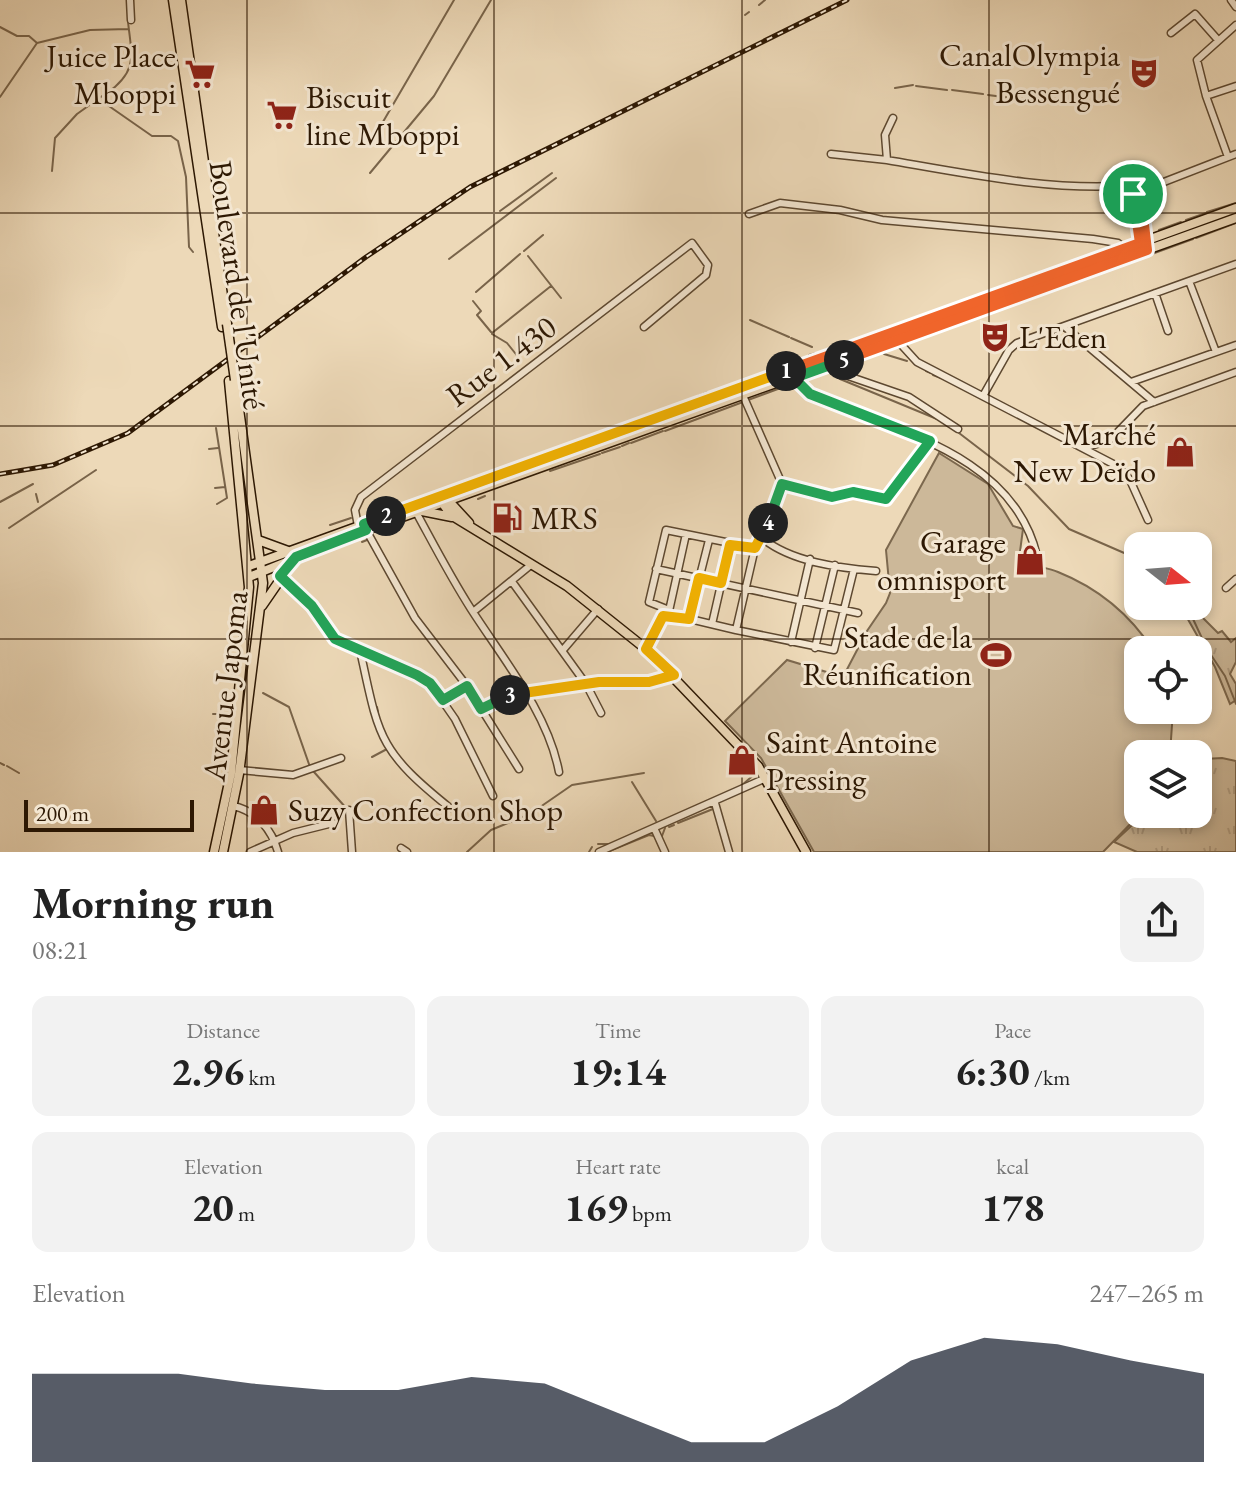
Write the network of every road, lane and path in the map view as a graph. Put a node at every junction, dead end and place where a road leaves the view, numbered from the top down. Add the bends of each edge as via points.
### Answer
1 (130, 0) edge
2 (173, 0) edge
3 (181, 0) edge
4 (1231, 0) edge
5 (1236, 7) edge
6 (131, 20) dead end
7 (1236, 25) edge
8 (1171, 33) dead end
9 (1218, 40) junction
10 (1236, 86) edge
11 (1206, 96) junction
12 (893, 118) dead end
13 (831, 154) dead end
14 (1232, 156) edge
15 (887, 160) junction
16 (1136, 192) junction
17 (1236, 208) edge
18 (749, 214) dead end
19 (1236, 218) edge
20 (1143, 247) junction
21 (1126, 249) junction
22 (1236, 264) edge
23 (1189, 281) junction
24 (1155, 293) junction
25 (224, 326) junction
26 (644, 327) dead end
27 (1065, 327) junction
28 (1168, 331) dead end
29 (895, 336) junction
30 (1236, 345) edge
31 (1216, 352) junction
32 (841, 361) junction
33 (1236, 372) edge
34 (793, 374) junction
35 (232, 380) junction
36 (1131, 382) junction
37 (741, 392) junction
38 (983, 396) junction
39 (1154, 402) junction
40 (958, 429) dead end
41 (930, 441) junction
42 (1087, 447) junction
43 (782, 484) junction
44 (467, 494) junction
45 (443, 499) junction
46 (419, 511) junction
47 (460, 517) junction
48 (1148, 520) dead end
49 (363, 527) junction
50 (686, 534) junction
51 (762, 538) junction
52 (258, 540) junction
53 (709, 540) junction
54 (730, 545) junction
55 (755, 548) junction
56 (292, 554) junction
57 (1037, 556) dead end
58 (810, 559) junction
59 (534, 563) junction
60 (835, 565) junction
61 (249, 566) junction
62 (262, 567) junction
63 (656, 569) junction
64 (854, 569) junction
65 (876, 571) dead end
66 (677, 573) junction
67 (280, 576) junction
68 (249, 577) junction
69 (699, 578) junction
70 (1236, 579) edge
71 (513, 583) junction
72 (721, 583) junction
73 (746, 588) junction
74 (1226, 588) dead end
75 (801, 600) junction
76 (825, 606) junction
77 (598, 609) junction
78 (844, 610) junction
79 (473, 612) junction
80 (669, 612) junction
81 (858, 613) dead end
82 (257, 616) junction
83 (689, 619) junction
84 (712, 624) junction
85 (736, 630) junction
86 (791, 642) junction
87 (815, 648) junction
88 (646, 649) junction
89 (360, 650) junction
90 (562, 651) junction
91 (674, 675) junction
92 (246, 677) junction
93 (586, 684) junction
94 (467, 686) junction
95 (524, 692) junction
96 (443, 700) junction
97 (481, 709) junction
98 (601, 713) dead end
99 (341, 758) dead end
100 (519, 769) dead end
101 (239, 770) junction
102 (559, 772) dead end
103 (766, 778) junction
104 (493, 796) dead end
105 (715, 803) junction
106 (233, 806) junction
107 (450, 808) dead end
108 (349, 810) dead end
109 (333, 823) dead end
110 (655, 830) junction
111 (275, 841) junction
112 (214, 852) edge
113 (223, 852) edge
114 (250, 852) edge
115 (278, 852) edge
116 (352, 852) edge
117 (599, 852) edge
118 (665, 852) edge
119 (729, 852) edge
120 (806, 852) edge

1 - 6 street
2 - 25 main road, Boulevard de l'Unité
3 - 25 main road, Boulevard de l'Unité
4 - 5 street
7 - 9 street
8 - 9 street via 1195,14
9 - 11 street via 1197,60
10 - 11 street
11 - 14 street
12 - 15 street via 885,135
13 - 15 street
14 - 16 street
15 - 16 street via 997,177 1132,185
16 - 20 street
17 - 20 main road
18 - 21 street via 780,203 882,220 1106,241
19 - 20 main road
20 - 21 main road
20 - 29 main road
21 - 29 main road
22 - 23 street
23 - 24 street
23 - 31 street
24 - 27 street
24 - 28 street
25 - 35 main road, Boulevard de l'Unité, bridge
26 - 49 street, Rue 1.430 via 706,275 708,265 692,243 361,497 355,510
27 - 36 street
27 - 38 street via 1013,346
29 - 32 main road
29 - 34 main road
29 - 38 street via 911,358
30 - 31 street
31 - 36 street
32 - 34 main road
32 - 40 street via 848,376 909,397
33 - 39 street
34 - 37 main road
34 - 41 street via 810,394
35 - 52 main road, Boulevard de l'Unité
35 - 61 main road, Boulevard de l'Unité
36 - 39 street
37 - 43 street
37 - 44 main road
37 - 45 main road
38 - 42 street
39 - 42 street via 1134,411 1110,440
41 - 43 street via 886,499 853,492 832,497
41 - 57 street via 995,484 1030,530
42 - 48 street via 1126,474
43 - 51 street
44 - 45 main road
44 - 47 main road
45 - 46 main road
45 - 47 main road
45 - 49 main road
46 - 47 main road
46 - 49 main road
46 - 79 street
47 - 59 main road
49 - 56 main road
49 - 94 street via 434,647
50 - 53 street
50 - 63 street via 665,531
50 - 66 street
51 - 55 street
51 - 58 street
52 - 56 main road
52 - 62 main road, Boulevard de l'Unité
53 - 54 street
53 - 69 street
54 - 55 street
54 - 72 street
55 - 73 street
56 - 62 main road
56 - 67 main road
58 - 60 street
58 - 75 street
59 - 71 street
59 - 77 main road
60 - 64 street
60 - 76 street
61 - 62 main road
61 - 68 main road, Boulevard de l'Unité
62 - 68 main road
62 - 82 main road, Avenue Japoma
63 - 66 street
63 - 80 street via 649,604
64 - 65 street
64 - 78 street
66 - 69 street
66 - 80 street
67 - 82 main road
67 - 89 street via 312,606 332,636
68 - 92 main road, Avenue Japoma
69 - 72 street
69 - 83 street
70 - 74 street
71 - 79 street
71 - 90 street
72 - 73 street
72 - 84 street
73 - 75 street
73 - 85 street
75 - 76 street
75 - 86 street
76 - 78 street
76 - 87 street
77 - 88 main road
77 - 90 street
78 - 81 street
78 - 87 street via 834,650
79 - 95 street
80 - 83 street
80 - 88 street
82 - 92 main road, Avenue Japoma
83 - 84 street
84 - 85 street
85 - 86 street
86 - 87 street
88 - 91 main road
89 - 96 street via 424,679
89 - 107 street via 387,748 408,775
90 - 93 street
91 - 93 street via 649,682
91 - 103 main road
92 - 101 main road, Avenue Japoma
92 - 112 main road, Avenue Japoma
93 - 95 street
93 - 98 street
94 - 96 street
94 - 97 street
95 - 97 street
95 - 102 street via 549,738
96 - 104 street
97 - 100 street
99 - 101 street via 293,775
101 - 106 main road, Avenue Japoma
103 - 105 street
103 - 120 main road
105 - 110 street
105 - 119 street
106 - 111 street via 252,813
106 - 113 main road, Avenue Japoma
108 - 116 street
109 - 111 street
110 - 117 street
110 - 118 street
111 - 114 street
111 - 115 street

